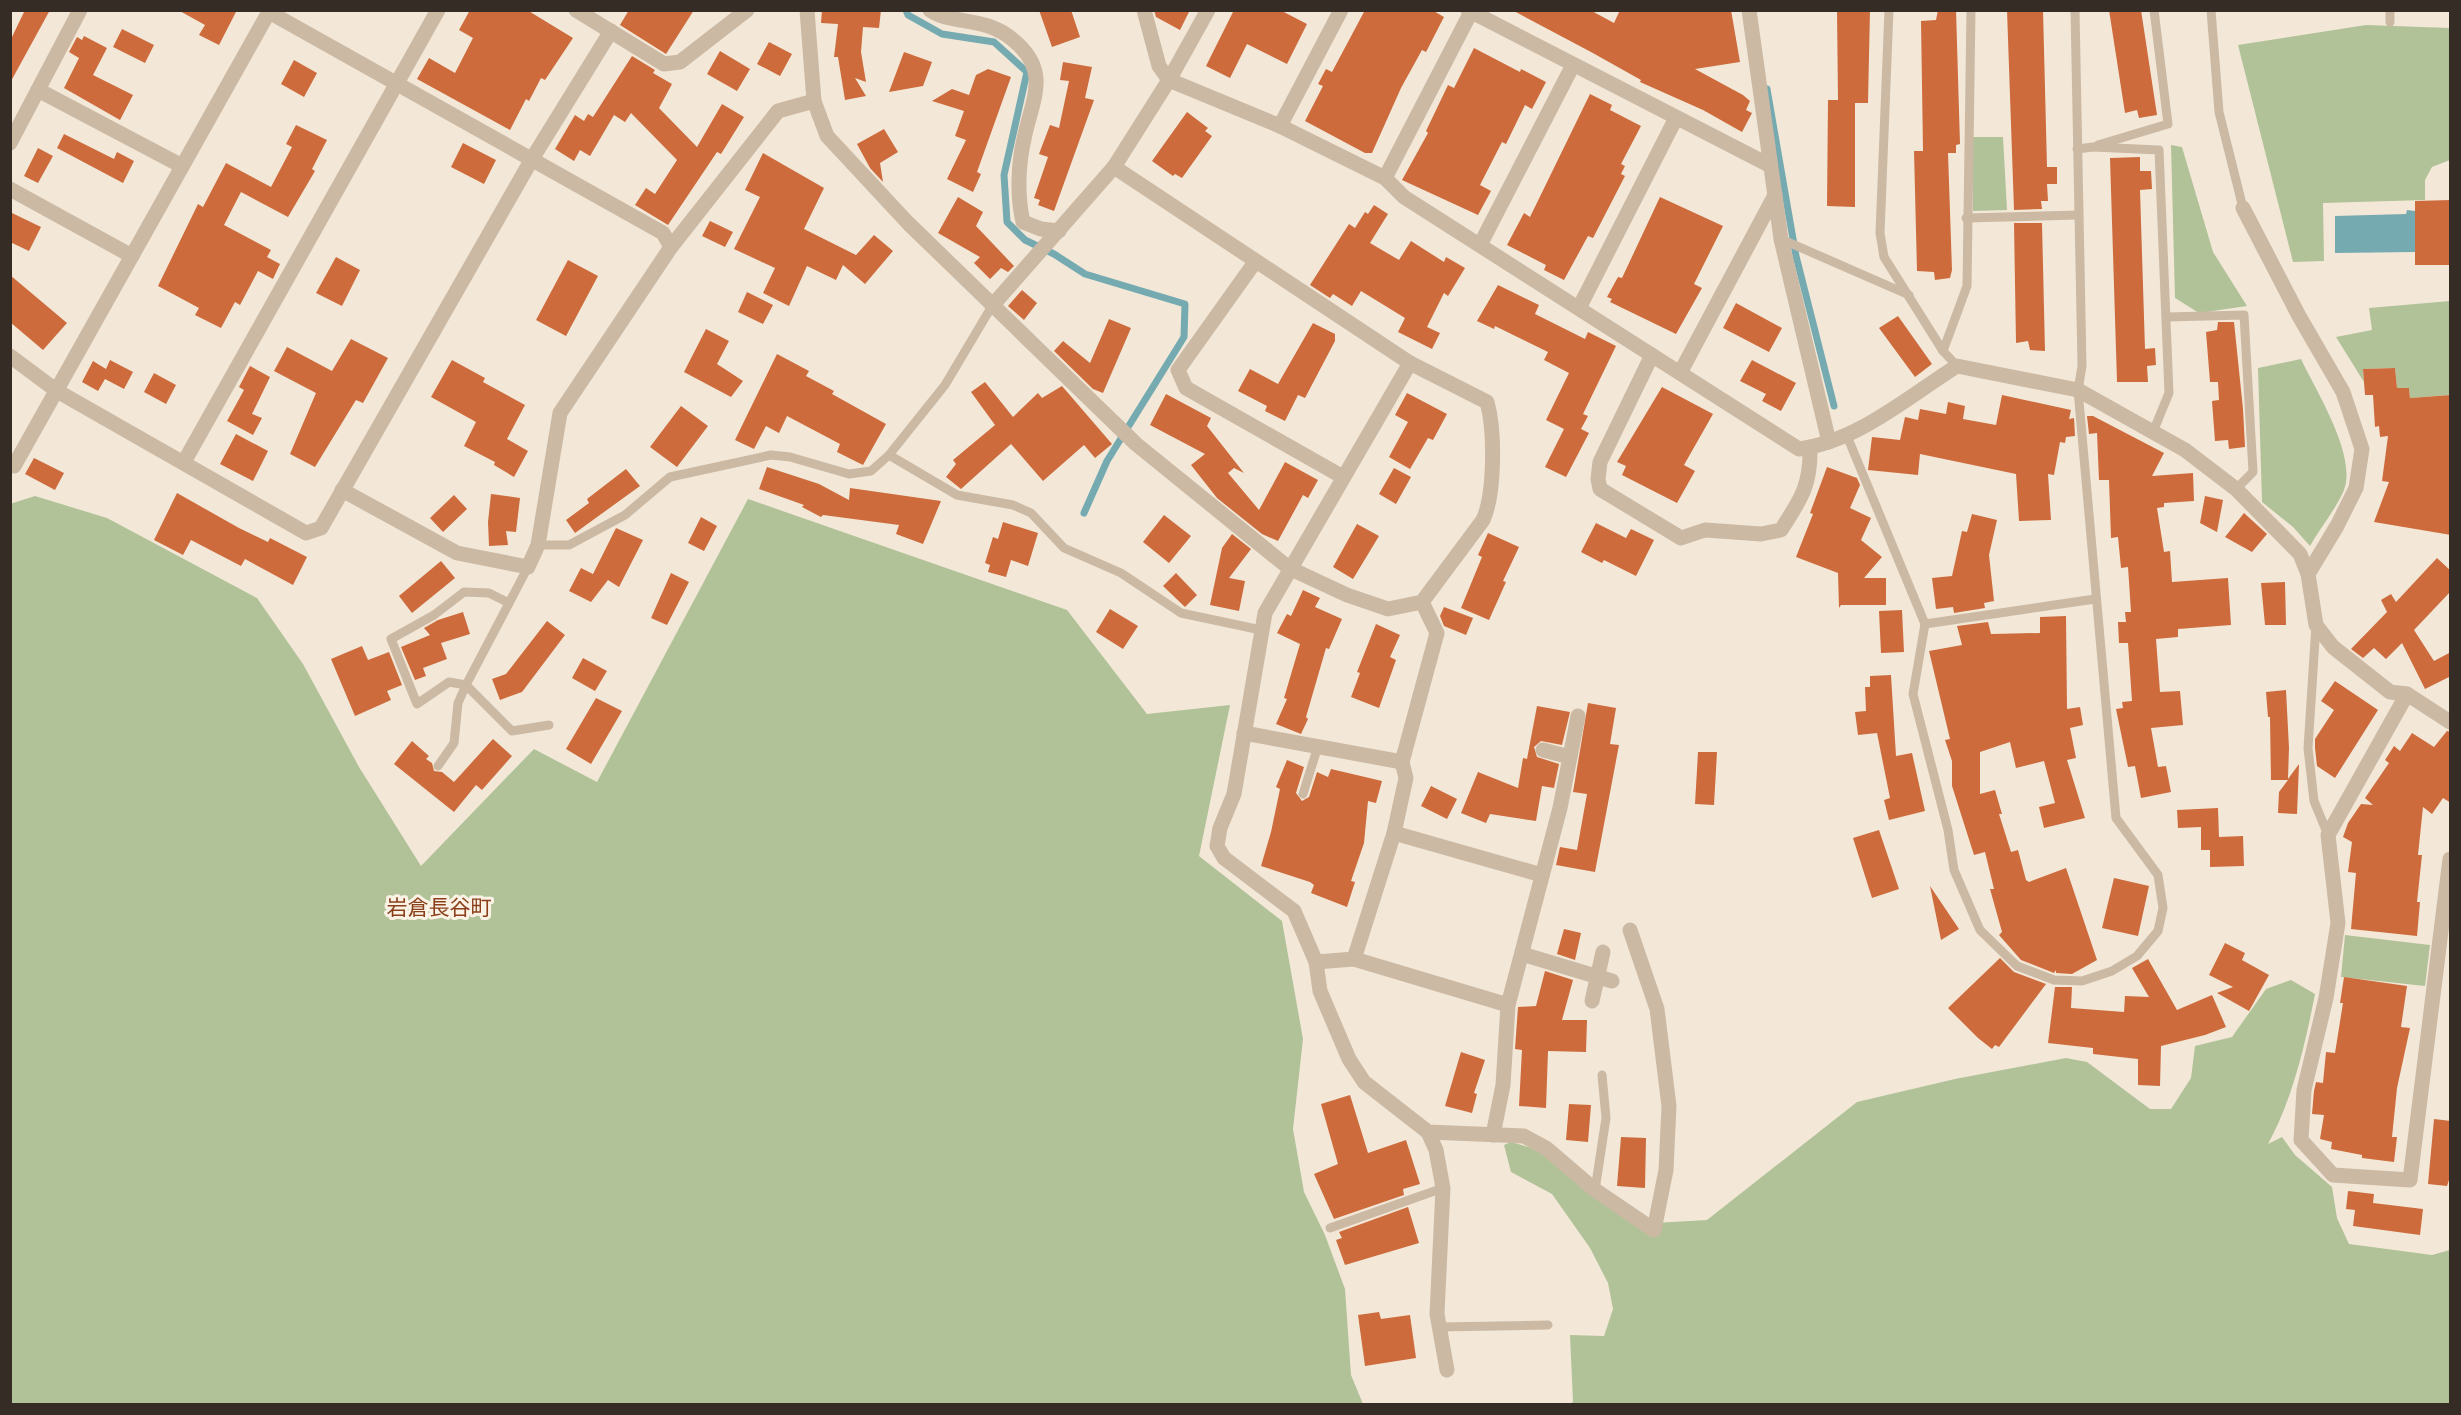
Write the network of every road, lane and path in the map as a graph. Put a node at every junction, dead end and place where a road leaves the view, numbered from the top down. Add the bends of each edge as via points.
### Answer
1 (80, 10) edge
2 (438, 10) edge
3 (576, 10) edge
4 (747, 10) edge
5 (807, 10) edge
6 (930, 10) edge
7 (1144, 10) edge
8 (1208, 10) edge
9 (1341, 10) edge
10 (1749, 10) edge
11 (1889, 10) edge
12 (1971, 10) edge
13 (2075, 10) edge
14 (2154, 10) edge
15 (2211, 10) edge
16 (2390, 10) edge
17 (270, 11) edge
18 (1470, 11) edge
19 (2391, 22) dead end
20 (610, 31) junction
21 (1573, 65) junction
22 (1169, 80) junction
23 (396, 85) junction
24 (38, 90) junction
25 (814, 101) junction
26 (1676, 118) junction
27 (1280, 126) junction
28 (10, 143) edge
29 (2093, 147) junction
30 (2077, 149) junction
31 (532, 159) junction
32 (1769, 165) junction
33 (182, 166) junction
34 (1114, 166) junction
35 (1385, 178) junction
36 (10, 189) edge
37 (1775, 195) junction
38 (2243, 208) joint
39 (2078, 215) junction
40 (1966, 218) junction
41 (1059, 231) junction
42 (1790, 243) junction
43 (1480, 245) junction
44 (671, 247) junction
45 (132, 256) junction
46 (1255, 262) junction
47 (1909, 295) junction
48 (992, 306) junction
49 (1578, 308) junction
50 (2167, 317) junction
51 (1943, 351) junction
52 (1652, 355) junction
53 (10, 356) edge
54 (1410, 363) junction
55 (1957, 366) junction
56 (1680, 373) junction
57 (2078, 390) junction
58 (57, 391) junction
59 (2153, 432) junction
60 (1847, 436) junction
61 (1829, 442) junction
62 (1810, 447) junction
63 (889, 455) junction
64 (184, 462) junction
65 (10, 464) edge
66 (1343, 477) junction
67 (2236, 489) junction
68 (342, 490) junction
69 (538, 545) junction
70 (528, 567) junction
71 (1289, 568) junction
72 (2308, 574) junction
73 (2095, 599) junction
74 (1422, 602) junction
75 (509, 603) junction
76 (1925, 624) junction
77 (2316, 625) junction
78 (1261, 630) junction
79 (466, 685) junction
80 (2407, 694) junction
81 (1578, 716) dead end
82 (2451, 722) edge
83 (549, 725) dead end
84 (1244, 733) junction
85 (1318, 746) junction
86 (1543, 750) dead end
87 (1570, 757) junction
88 (1402, 762) junction
89 (438, 766) dead end
90 (1303, 794) dead end
91 (1394, 833) junction
92 (2328, 835) junction
93 (2451, 859) edge
94 (1542, 875) junction
95 (1630, 930) dead end
96 (1603, 952) dead end
97 (1522, 954) junction
98 (1354, 959) junction
99 (1316, 962) junction
100 (1597, 976) junction
101 (1612, 981) dead end
102 (1592, 1000) dead end
103 (1508, 1005) junction
104 (1602, 1075) dead end
105 (1428, 1132) junction
106 (1493, 1135) junction
107 (1443, 1188) junction
108 (1595, 1190) junction
109 (1330, 1228) dead end
110 (1548, 1325) dead end
111 (1439, 1327) junction
112 (1447, 1370) dead end

1 - 24 street
2 - 23 street
3 - 20 street
4 - 20 street via 680,62 664,64
5 - 25 street
6 - 41 street via 990,25 1012,39 1033,61 1037,97 1023,140 1019,204 1023,222
7 - 22 street via 1159,66
8 - 22 street
9 - 27 street
10 - 32 street
11 - 47 lane via 1880,233 1884,257
12 - 40 lane
13 - 30 lane
14 - 29 lane via 2168,124
15 - 38 lane via 2219,112
16 - 19 lane
17 - 23 street
17 - 33 street
18 - 21 street
18 - 35 street
20 - 31 street
21 - 26 street
21 - 43 street
22 - 27 street
22 - 34 street
23 - 31 street
23 - 64 street
24 - 28 street
24 - 33 street
25 - 44 street via 778,111
25 - 48 street via 826,136
26 - 32 street
26 - 49 street
27 - 35 street
29 - 30 lane
29 - 50 lane via 2159,150
30 - 39 lane
31 - 44 street via 663,233
31 - 68 street
32 - 37 street
33 - 45 street
34 - 41 street
34 - 46 street
35 - 43 street via 1404,196
36 - 45 street
37 - 42 street
37 - 56 street
38 - 72 street via 2298,316 2343,392 2362,448 2356,488
39 - 40 lane
39 - 57 lane via 2082,366
40 - 51 lane via 1967,286
41 - 48 street
42 - 47 lane
42 - 61 street
43 - 49 street
44 - 69 street via 560,412
45 - 58 street
46 - 54 street
46 - 66 street via 1178,370 1186,388
47 - 51 lane
48 - 63 lane via 945,385
48 - 71 street via 1136,444
49 - 52 street
50 - 59 lane via 2169,393
50 - 67 lane via 2244,315 2253,472
51 - 55 lane
52 - 56 street
52 - 62 street via 1600,462 1598,479 1600,489 1681,538 1705,530 1761,534 1781,530 1810,473
53 - 58 street
54 - 66 street
54 - 74 street via 1487,402 1491,417 1490,506 1484,520
55 - 57 street
55 - 60 street
56 - 62 street via 1799,449
57 - 59 street
57 - 73 lane
58 - 64 street
58 - 65 street via 14,466
59 - 67 street via 2185,450
60 - 61 street
60 - 76 lane
61 - 62 street
63 - 69 lane via 871,471 849,474 771,455 670,477 625,514 569,545
63 - 78 lane via 957,495 1012,505 1031,513 1064,548 1121,573 1181,613
64 - 68 street via 306,533 321,528
66 - 71 street
67 - 72 street via 2300,554
68 - 70 street via 457,553
69 - 70 street
70 - 75 lane
71 - 74 street via 1388,609
71 - 78 street via 1265,613
72 - 77 street
73 - 76 lane
73 - 76 lane via 2116,818 2158,875 2163,908 2158,931 2137,956 2112,971 2082,981 2054,980 2016,966 1980,930 1965,901 1954,870 1948,830 1913,694
74 - 88 street via 1437,633
75 - 79 lane
75 - 79 lane via 489,593 464,592 434,615 391,639 417,704 450,682
77 - 80 street via 2333,647 2390,692
77 - 92 lane via 2308,748 2314,801
78 - 84 street
79 - 83 lane via 512,731
79 - 89 lane via 458,704 454,743
80 - 82 street
80 - 92 street
81 - 87 street
84 - 85 street
84 - 99 street via 1234,794 1217,846 1224,858 1294,911
85 - 88 street
85 - 90 lane
86 - 87 street
87 - 94 street
88 - 91 street via 1406,778
91 - 94 street
91 - 98 street
92 - 93 street via 2338,923 2326,998 2304,1090 2301,1140 2333,1175 2410,1180
94 - 97 street
95 - 108 street via 1657,1009 1669,1106 1666,1170 1654,1230
96 - 100 street
97 - 100 street
97 - 103 street
98 - 99 street
98 - 103 street
99 - 105 street via 1320,991 1349,1059 1364,1082
100 - 101 street
100 - 102 street
103 - 106 street via 1503,1085
104 - 108 lane via 1606,1118
105 - 106 street
105 - 107 street via 1436,1150
106 - 108 street via 1524,1136 1546,1148
107 - 109 lane
107 - 111 street
110 - 111 lane
111 - 112 street

